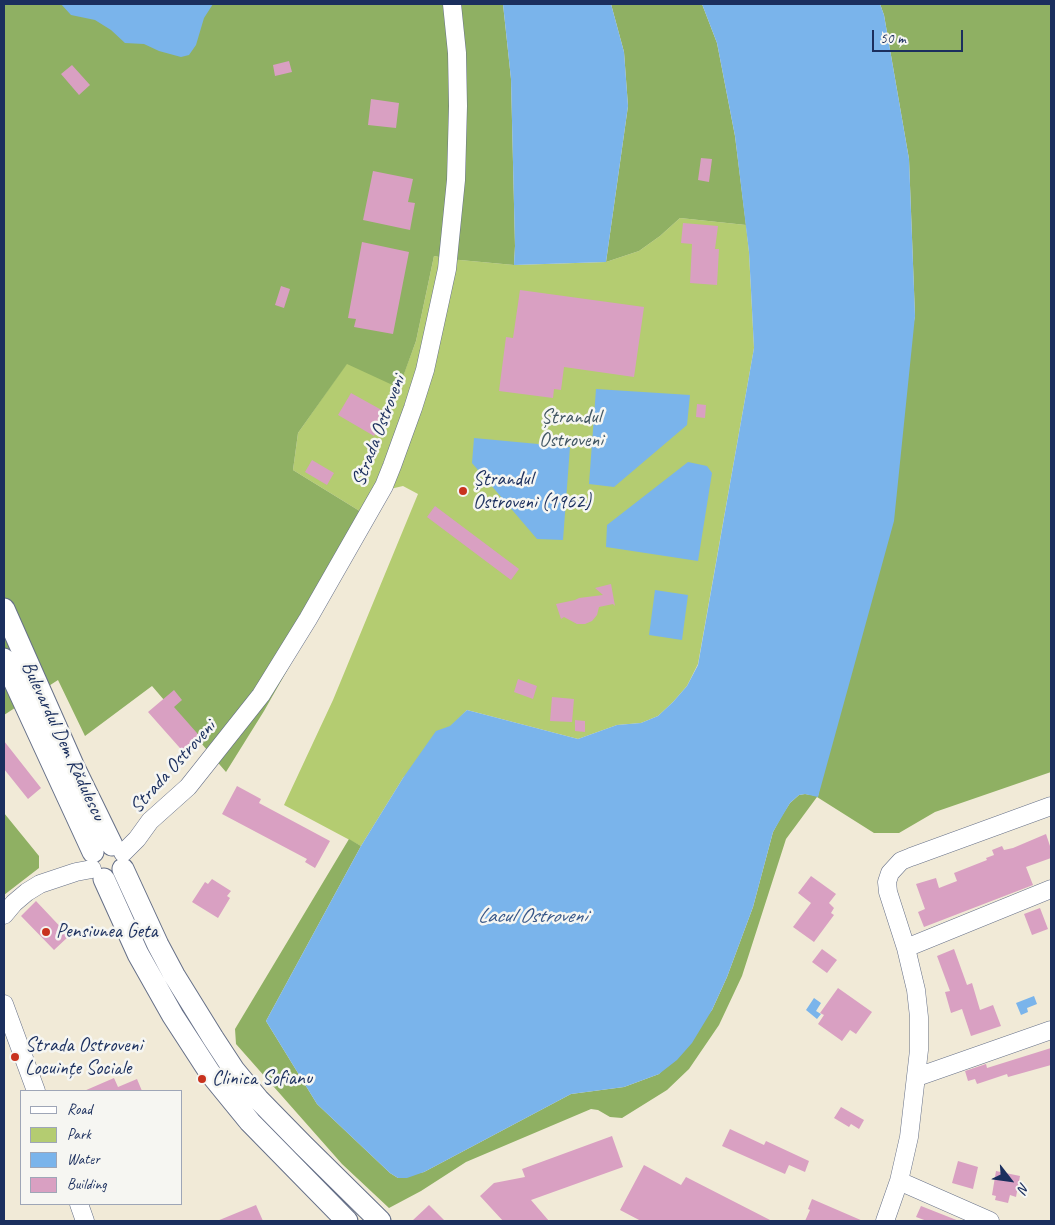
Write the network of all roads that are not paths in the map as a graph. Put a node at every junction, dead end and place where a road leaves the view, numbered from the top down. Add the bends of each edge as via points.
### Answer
1 (452, 4) edge
2 (4, 609) edge
3 (4, 659) edge
4 (1051, 806) edge
5 (107, 858) junction
6 (1051, 890) edge
7 (4, 915) edge
8 (906, 948) junction
9 (4, 1004) edge
10 (1051, 1030) edge
11 (917, 1077) junction
12 (36, 1090) edge
13 (899, 1181) junction
14 (79, 1205) edge
15 (85, 1221) edge
16 (347, 1221) edge
17 (380, 1221) edge
18 (885, 1221) edge
19 (990, 1221) edge

1 - 5 street, Strada Ostroveni via 458,106 456,180 447,269 425,370 384,486 261,695 188,787 150,821 137,839
2 - 5 main road, Bulevardul Dem Rădulescu via 73,765
3 - 5 main road, Bulevardul Dem Rădulescu
4 - 8 street via 911,857 895,866 887,882 888,892
5 - 7 street via 69,864 27,892
5 - 16 main road, Bulevardul Dem Rădulescu via 138,954 210,1072 250,1122
5 - 17 main road, Bulevardul Dem Rădulescu via 192,1005 234,1070 296,1139
6 - 8 street
8 - 11 street via 919,1017
9 - 12 street
10 - 11 street
11 - 13 street
13 - 18 street
13 - 19 street
14 - 15 street

